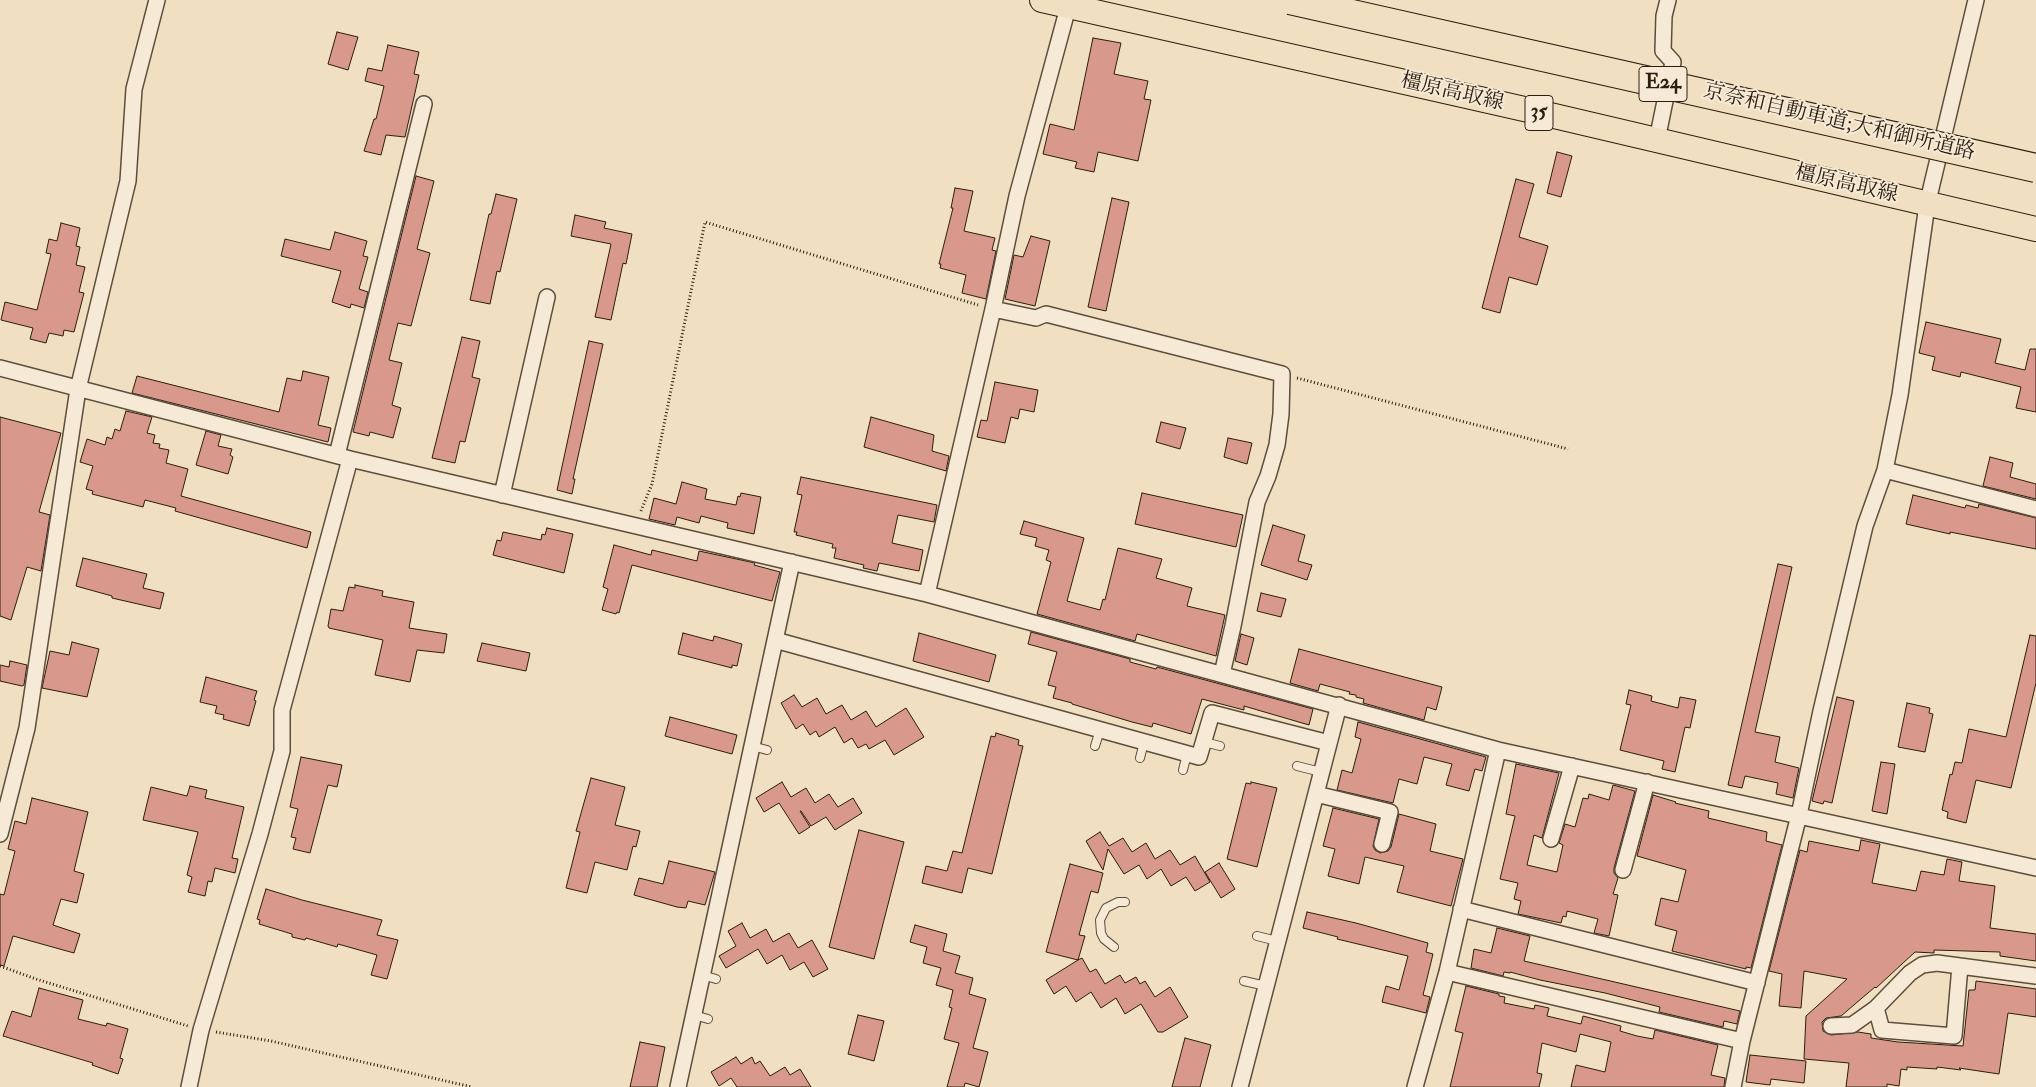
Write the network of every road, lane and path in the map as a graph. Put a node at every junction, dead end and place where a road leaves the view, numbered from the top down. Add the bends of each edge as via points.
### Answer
1 (157, 0) edge
2 (1042, 0) edge
3 (1290, 0) edge
4 (1668, 0) edge
5 (1976, 0) edge
6 (1070, 3) edge
7 (424, 104) dead end
8 (1657, 140) junction
9 (2036, 168) edge
10 (1927, 205) junction
11 (2036, 229) edge
12 (547, 297) dead end
13 (993, 309) junction
14 (0, 368) edge
15 (1282, 374) junction
16 (78, 389) junction
17 (1568, 449) dead end
18 (343, 457) junction
19 (1885, 470) junction
20 (502, 495) junction
21 (2036, 509) edge
22 (635, 526) junction
23 (792, 562) junction
24 (927, 594) junction
25 (775, 640) junction
26 (1222, 674) junction
27 (1339, 705) junction
28 (1100, 730) junction
29 (1144, 742) junction
30 (1204, 742) junction
31 (1329, 743) junction
32 (752, 746) junction
33 (1095, 746) dead end
34 (1220, 746) dead end
35 (767, 750) dead end
36 (1498, 750) junction
37 (1187, 754) junction
38 (1140, 758) dead end
39 (1297, 766) dead end
40 (1572, 766) junction
41 (1183, 770) dead end
42 (1321, 772) junction
43 (1647, 782) junction
44 (1316, 794) junction
45 (1799, 815) junction
46 (0, 834) edge
47 (1551, 839) dead end
48 (1382, 844) dead end
49 (2036, 868) edge
50 (1623, 870) dead end
51 (1125, 902) dead end
52 (1461, 909) junction
53 (1257, 936) dead end
54 (1277, 941) junction
55 (1114, 947) dead end
56 (0, 966) edge
57 (1960, 966) junction
58 (1447, 972) junction
59 (2036, 976) edge
60 (1244, 981) dead end
61 (1758, 983) junction
62 (1266, 986) junction
63 (1876, 1008) junction
64 (1831, 1026) dead end
65 (200, 1030) junction
66 (1742, 1041) junction
67 (189, 1087) edge
68 (472, 1087) edge
69 (678, 1087) edge
70 (1240, 1087) edge
71 (1414, 1087) edge
72 (1732, 1087) edge

1 - 16 street via 134,89 128,181
2 - 6 main road, 橿原高取線 / 35
3 - 9 highway, 京奈和自動車道;大和御所道路 / E24, bridge
4 - 8 street via 1663,51 1673,62
5 - 10 street
6 - 8 main road, 橿原高取線 / 35
6 - 13 street via 1017,196
7 - 18 street
8 - 10 main road, 橿原高取線 / 35
10 - 11 main road, 橿原高取線 / 35
10 - 19 street via 1900,395
12 - 20 street
13 - 15 street via 1036,318 1046,314
13 - 22 path via 705,222 652,484
13 - 24 street
14 - 16 street
15 - 17 path
15 - 26 street via 1282,414 1277,445 1256,502
16 - 18 street
16 - 46 street via 27,728
18 - 20 street
18 - 65 street via 282,710 282,751
19 - 21 street
19 - 45 street via 1865,526
20 - 22 street
22 - 23 street
23 - 24 street
23 - 25 street
24 - 26 street
25 - 28 street
25 - 32 street
26 - 27 street
27 - 31 street
27 - 36 street
28 - 29 street
28 - 33 lane
29 - 37 street
29 - 38 lane
30 - 31 street via 1212,713
30 - 34 lane
30 - 37 street via 1199,757
31 - 42 street
32 - 35 lane
32 - 69 street via 701,1017
36 - 40 street
36 - 52 street
37 - 41 lane
39 - 42 lane
40 - 43 street
40 - 47 street
42 - 44 street
43 - 45 street
43 - 50 street
44 - 48 street via 1390,812
44 - 54 street
45 - 49 street
45 - 61 street
51 - 55 lane via 1106,908 1100,920 1100,933
52 - 58 street
52 - 61 street
53 - 54 lane
54 - 62 street
56 - 65 path
57 - 59 street
57 - 63 street via 1922,965 1910,972
57 - 63 street via 1954,1036 1882,1030
58 - 66 street
58 - 71 street
60 - 62 lane
61 - 66 street
62 - 70 street
63 - 64 street via 1852,1025
65 - 67 street
65 - 68 path via 271,1042
66 - 72 street

